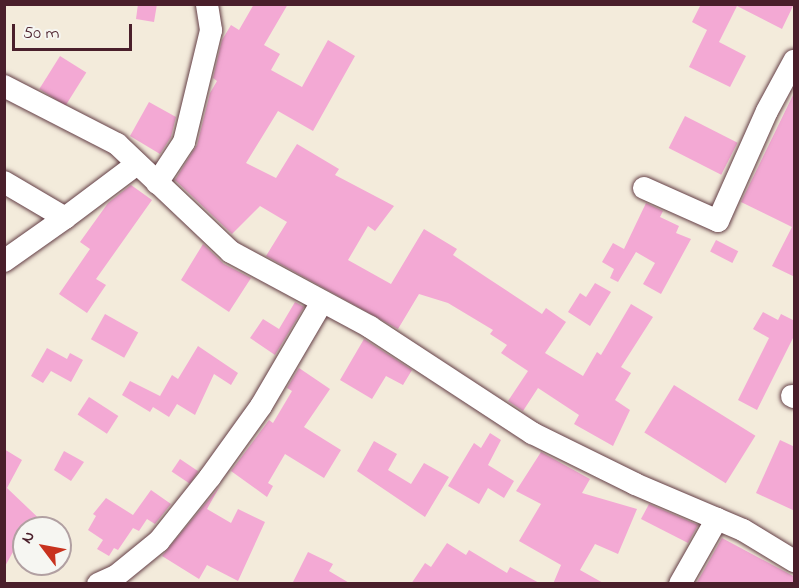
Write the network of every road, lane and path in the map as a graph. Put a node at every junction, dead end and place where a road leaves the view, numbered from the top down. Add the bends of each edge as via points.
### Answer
1 (207, 4) edge
2 (795, 62) edge
3 (4, 86) edge
4 (137, 165) junction
5 (4, 182) edge
6 (157, 183) junction
7 (644, 189) dead end
8 (65, 218) junction
9 (4, 261) edge
10 (322, 302) junction
11 (717, 519) junction
12 (795, 561) edge
13 (98, 584) edge
14 (680, 584) edge

1 - 6 street via 211,30 184,142
2 - 7 street via 762,121 718,221
3 - 4 street via 117,144
4 - 6 street
4 - 8 street
5 - 8 street
6 - 10 street via 231,252
8 - 9 street
10 - 11 street via 408,351 532,433
10 - 13 street via 261,406 181,514 159,541 116,576
11 - 12 street
11 - 14 street

